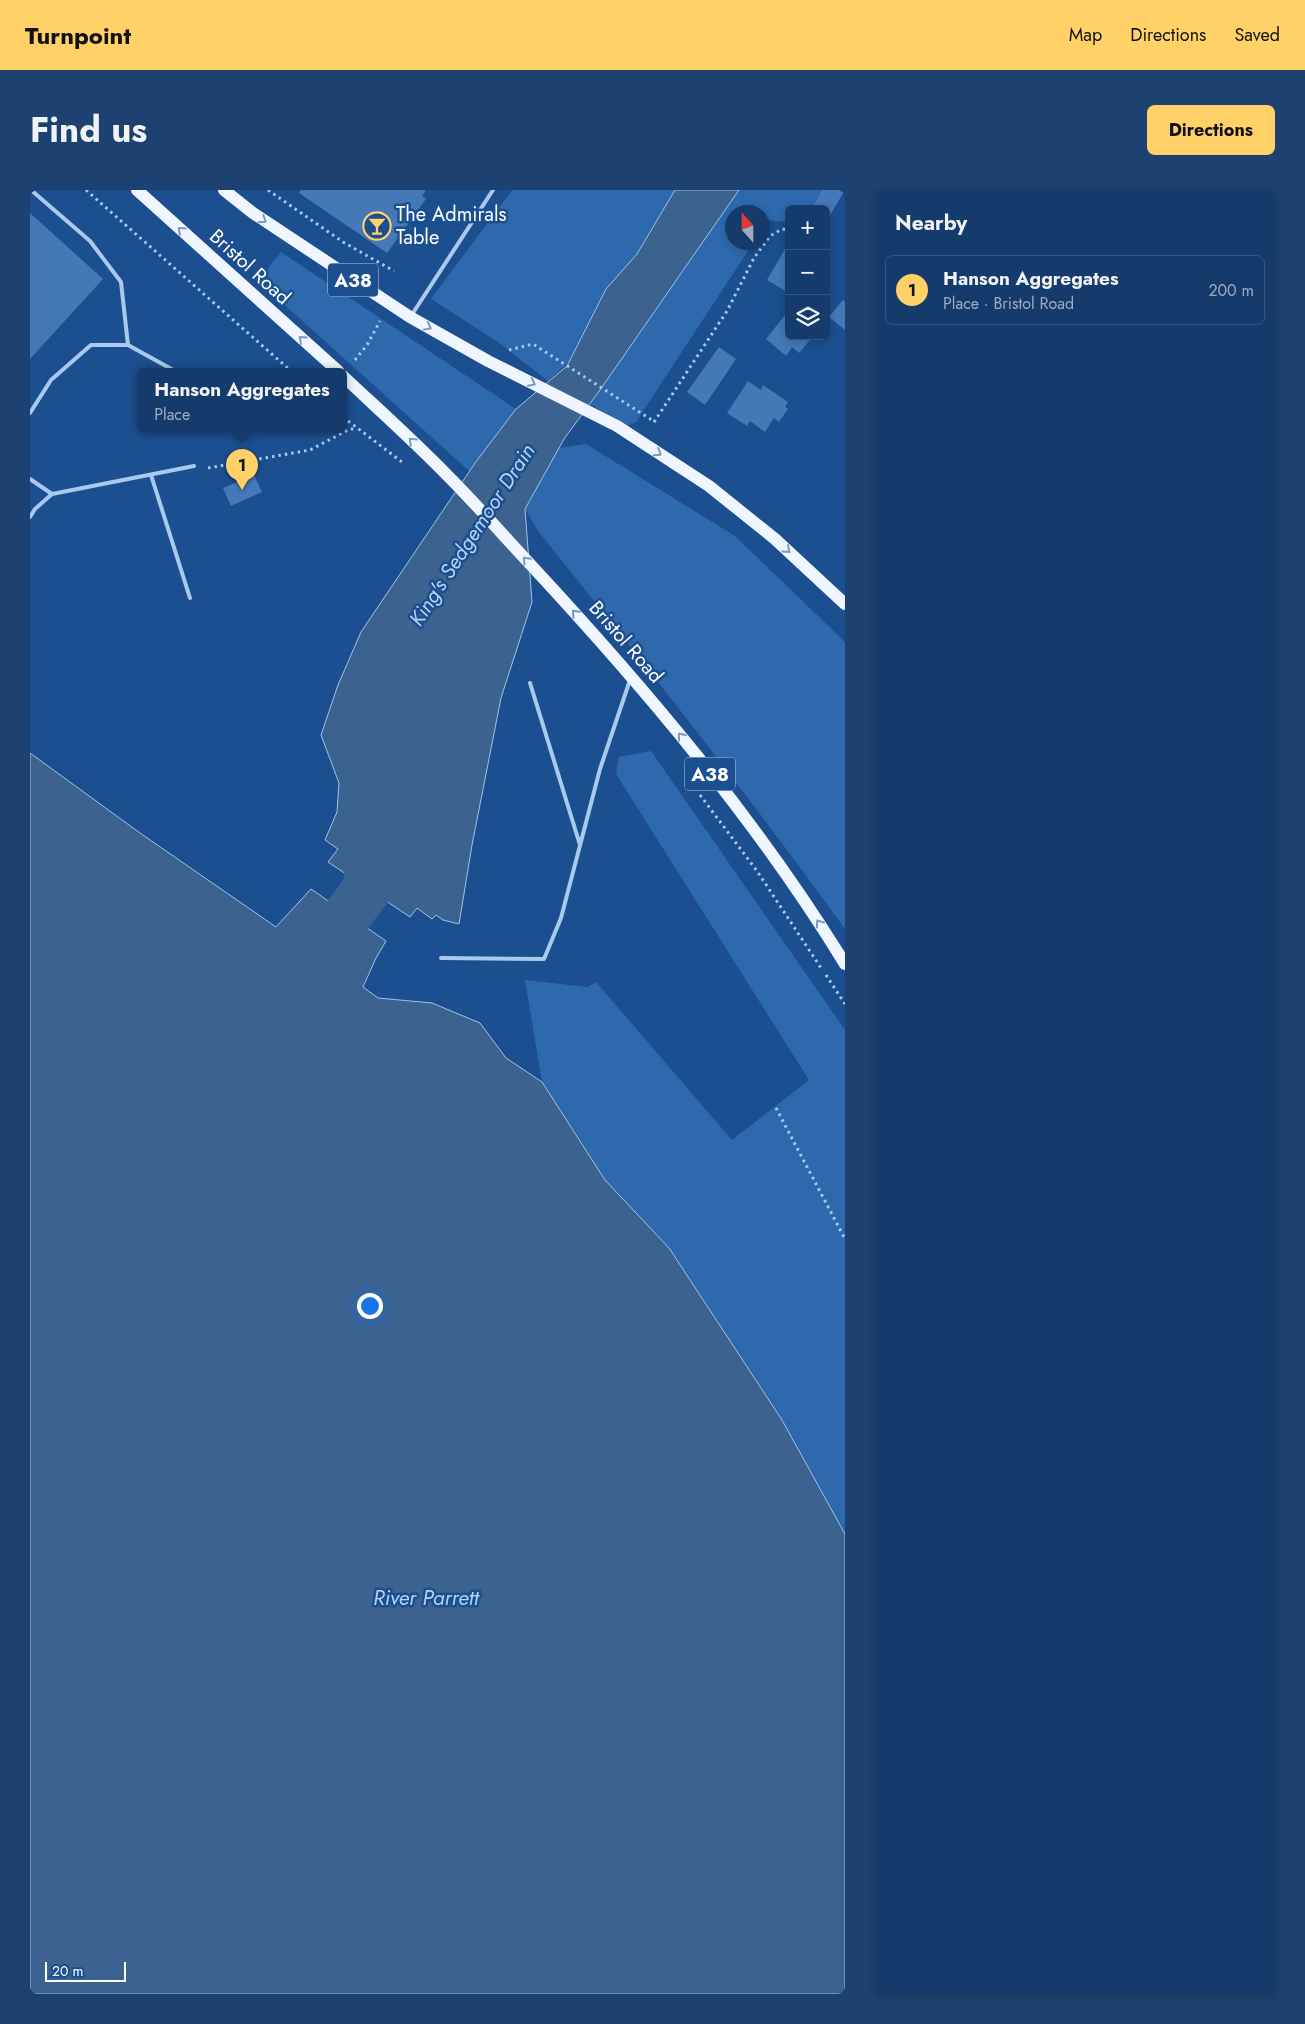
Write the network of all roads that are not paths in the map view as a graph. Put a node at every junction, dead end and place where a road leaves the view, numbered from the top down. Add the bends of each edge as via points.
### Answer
1 (31, 190) edge
2 (137, 190) edge
3 (224, 190) edge
4 (493, 190) edge
5 (410, 317) junction
6 (128, 346) junction
7 (168, 368) edge
8 (341, 368) edge
9 (347, 374) edge
10 (30, 413) edge
11 (194, 466) road end
12 (151, 476) junction
13 (30, 479) edge
14 (52, 494) junction
15 (30, 518) edge
16 (190, 598) dead end
17 (845, 604) edge
18 (631, 675) junction
19 (530, 683) dead end
20 (580, 845) junction
21 (441, 958) dead end
22 (845, 964) edge

1 - 6 lane via 90,241 121,282
8 -> 2 main road, Bristol Road / A38
3 -> 5 main road, Bristol Road / A38 via 253,213
4 - 5 lane
5 -> 17 main road, Bristol Road / A38 via 488,361 617,426 709,486 775,539
6 - 7 lane
6 - 10 lane via 92,345 51,380
18 -> 9 main road, Bristol Road / A38 via 447,475
11 - 12 lane
12 - 14 lane
12 - 16 lane
13 - 14 lane
14 - 15 lane
18 - 20 lane via 600,769
22 -> 18 main road, Bristol Road / A38 via 747,820
19 - 20 lane
20 - 21 lane via 561,918 544,959

